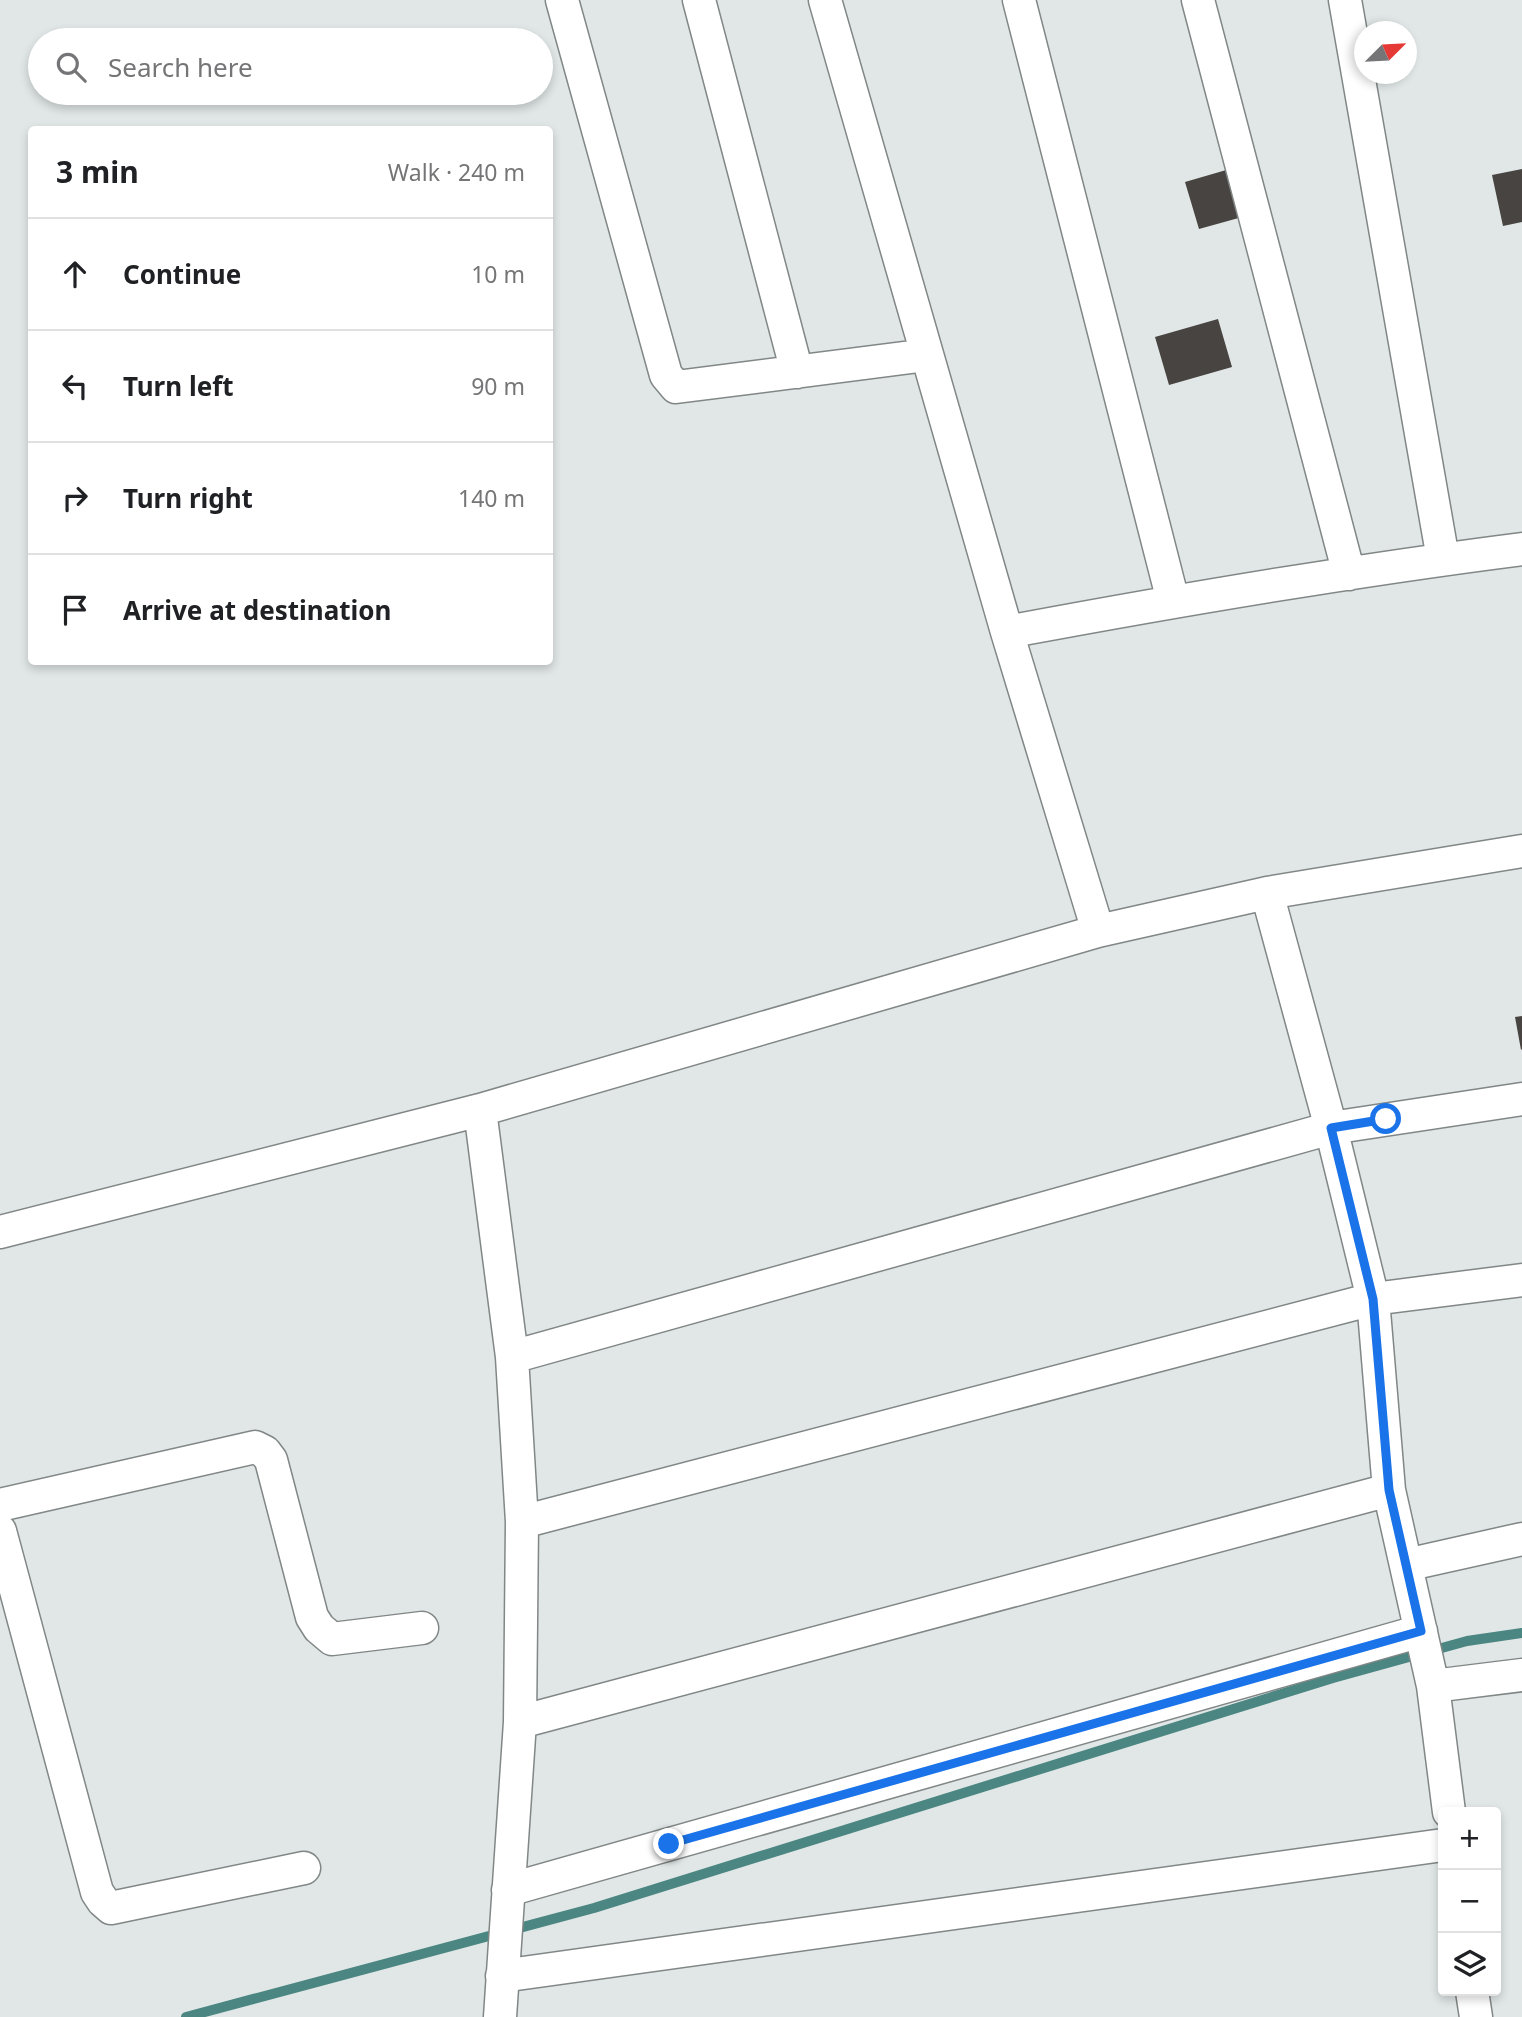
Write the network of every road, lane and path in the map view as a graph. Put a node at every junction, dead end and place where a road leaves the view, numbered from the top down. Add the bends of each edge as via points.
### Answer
1 (562, 0) edge
2 (699, 0) edge
3 (825, 0) edge
4 (1019, 0) edge
5 (1198, 0) edge
6 (1345, 0) edge
7 (927, 355) junction
8 (797, 372) junction
9 (1522, 549) edge
10 (1443, 559) junction
11 (1349, 574) junction
12 (1173, 601) junction
13 (1007, 632) junction
14 (1522, 851) edge
15 (1267, 893) junction
16 (1098, 931) junction
17 (1522, 1099) edge
18 (480, 1110) junction
19 (1331, 1128) junction
20 (0, 1232) edge
21 (1522, 1280) edge
22 (1373, 1299) junction
23 (512, 1357) junction
24 (1389, 1490) junction
25 (0, 1505) edge
26 (522, 1522) junction
27 (0, 1531) edge
28 (1522, 1539) edge
29 (1406, 1565) junction
30 (422, 1628) dead end
31 (1421, 1631) junction
32 (1522, 1675) edge
33 (1433, 1686) junction
34 (520, 1722) junction
35 (1448, 1807) edge
36 (1438, 1846) edge
37 (304, 1868) dead end
38 (508, 1890) junction
39 (502, 1976) junction
40 (1473, 1996) edge
41 (500, 2017) edge
42 (1476, 2017) edge

1 - 8 street via 666,375 676,387
2 - 8 street
3 - 7 street
4 - 12 street
5 - 11 street
6 - 10 street
7 - 8 street
7 - 13 street
9 - 10 street
10 - 11 street
11 - 12 street
12 - 13 street
13 - 16 street
14 - 15 street
15 - 16 street
15 - 19 street
16 - 18 street
17 - 19 street
18 - 20 street
18 - 23 street
19 - 22 street
19 - 23 street
21 - 22 street
22 - 24 street
22 - 26 street
23 - 26 street
24 - 29 street
24 - 34 street
25 - 30 street via 255,1447 271,1460 312,1617 319,1628 332,1639
26 - 34 street
27 - 37 street via 103,1901 111,1908
28 - 29 street
29 - 31 street
31 - 33 street
31 - 38 street
32 - 33 street
33 - 35 street
34 - 38 street
36 - 39 street
38 - 39 street
39 - 41 street
40 - 42 street

